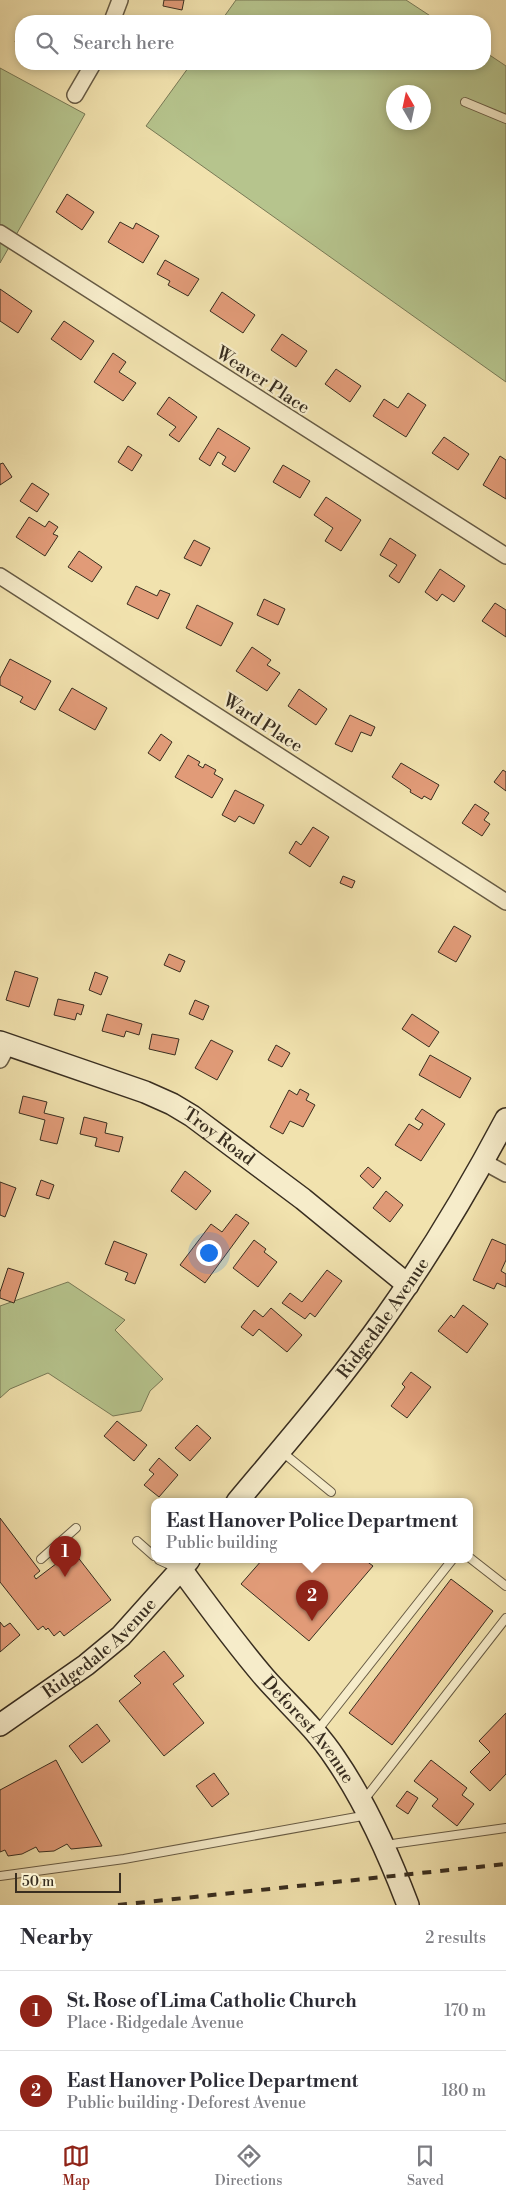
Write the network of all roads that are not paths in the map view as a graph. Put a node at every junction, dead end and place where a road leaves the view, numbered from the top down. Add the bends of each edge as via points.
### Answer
1 (120, 0) edge
2 (114, 15) edge
3 (90, 70) edge
4 (75, 96) dead end
5 (466, 102) dead end
6 (506, 119) edge
7 (0, 233) edge
8 (506, 556) edge
9 (0, 576) edge
10 (506, 902) edge
11 (3, 1049) edge
12 (506, 1119) edge
13 (484, 1162) junction
14 (506, 1174) edge
15 (408, 1285) junction
16 (281, 1451) junction
17 (330, 1492) dead end
18 (241, 1498) edge
19 (76, 1528) dead end
20 (137, 1542) dead end
21 (151, 1554) edge
22 (41, 1559) dead end
23 (473, 1560) edge
24 (450, 1563) edge
25 (185, 1565) edge
26 (506, 1586) edge
27 (506, 1618) edge
28 (0, 1725) edge
29 (316, 1733) junction
30 (365, 1809) junction
31 (506, 1828) edge
32 (383, 1846) junction
33 (0, 1876) edge
34 (408, 1905) edge

1 - 2 street
3 - 4 street
5 - 6 lane
7 - 8 street, Weaver Place
9 - 10 street, Ward Place
11 - 15 street, Troy Road via 145,1092 172,1104 303,1199
12 - 13 street, Ridgedale Avenue
13 - 14 street
13 - 15 street, Ridgedale Avenue
15 - 16 street, Ridgedale Avenue
16 - 17 lane
16 - 18 street, Ridgedale Avenue
19 - 22 lane
20 - 21 lane
23 - 26 lane
24 - 29 lane
25 - 28 street, Ridgedale Avenue via 121,1636 86,1666
25 - 29 street, Deforest Avenue via 266,1678
27 - 30 lane
29 - 30 street, Deforest Avenue
30 - 32 street, Deforest Avenue
30 - 33 lane via 124,1859
31 - 32 lane
32 - 34 street, Deforest Avenue

